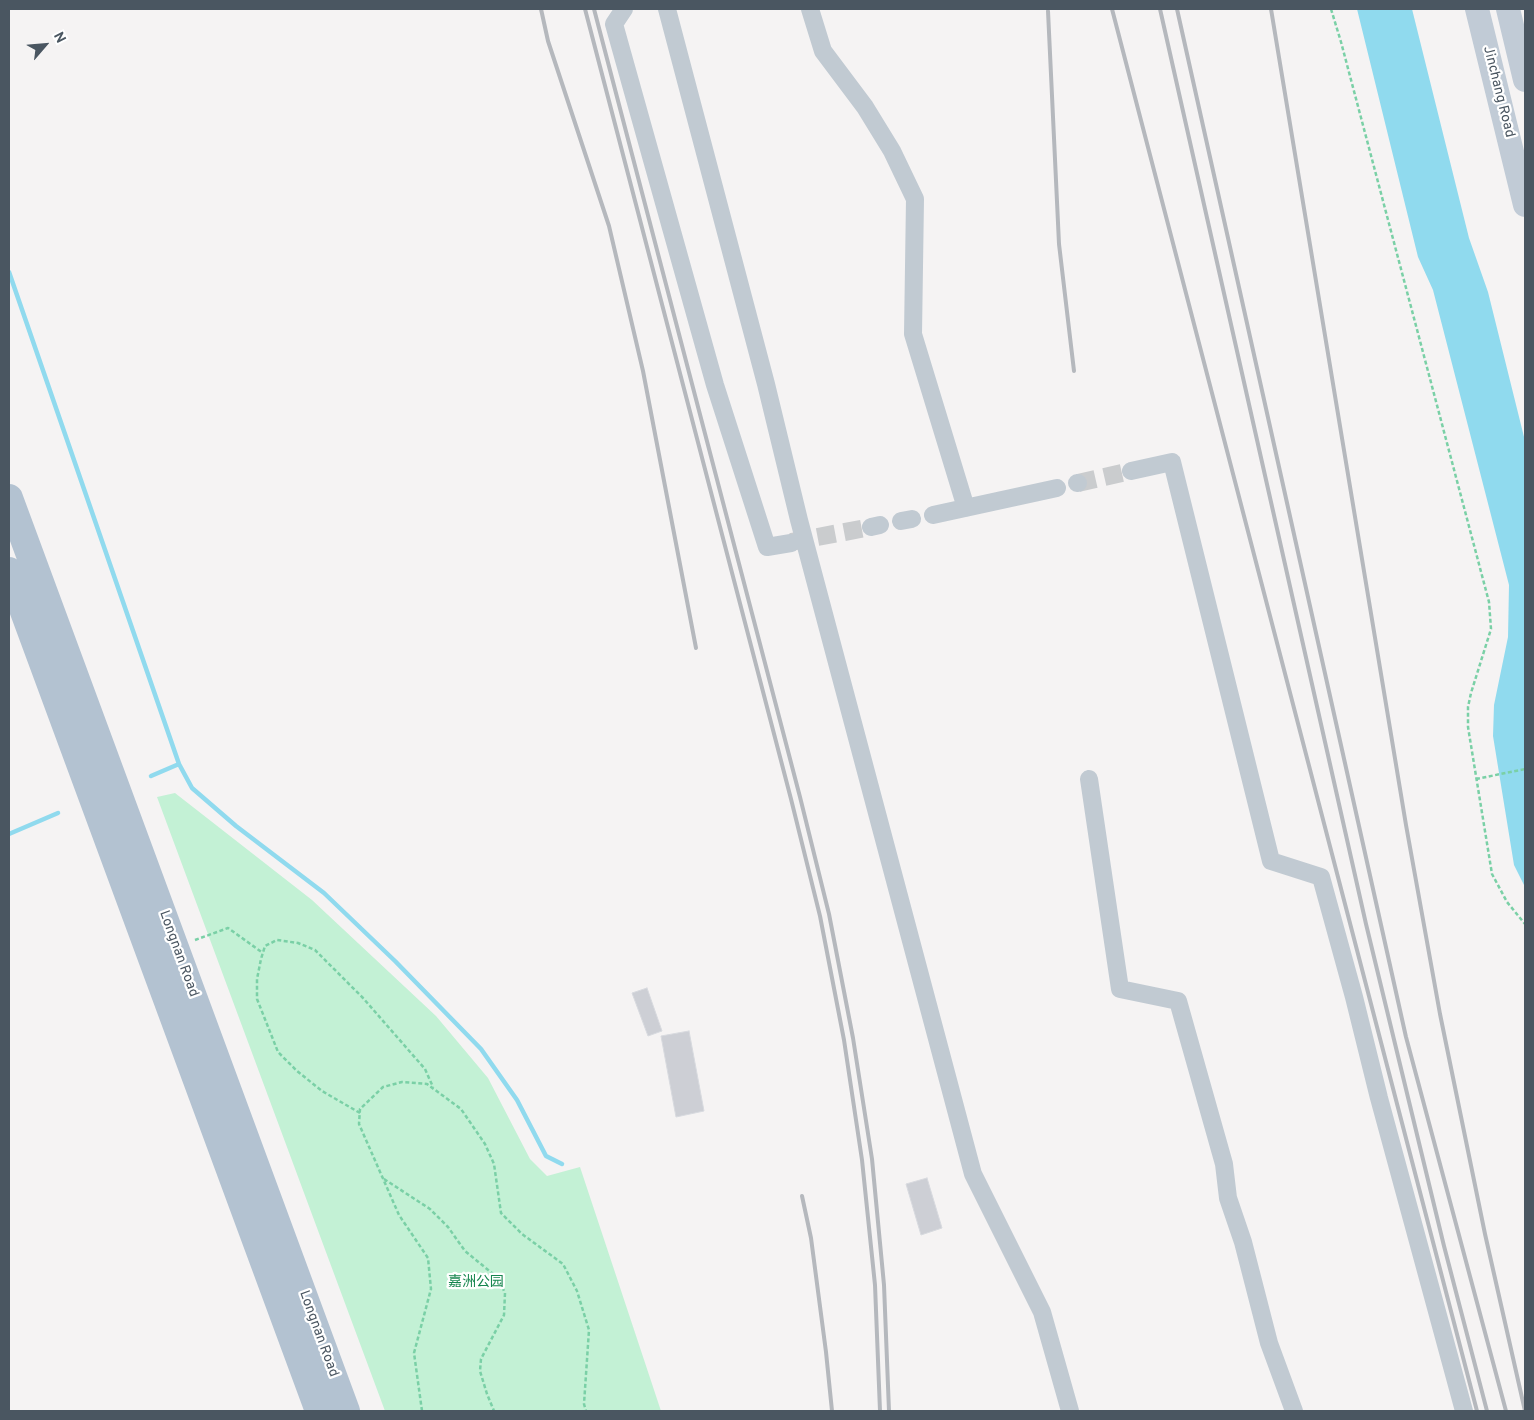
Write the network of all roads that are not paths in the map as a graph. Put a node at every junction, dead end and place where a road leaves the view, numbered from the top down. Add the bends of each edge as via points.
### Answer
1 (624, 9) edge
2 (667, 9) edge
3 (810, 9) edge
4 (1477, 9) edge
5 (1508, 9) edge
6 (1525, 80) edge
7 (1525, 205) edge
8 (1130, 471) tunnel mouth
9 (1056, 488) dead end
10 (9, 498) edge
11 (966, 508) junction
12 (933, 515) dead end
13 (791, 543) tunnel mouth
14 (9, 571) edge
15 (1089, 779) dead end
16 (319, 1411) edge
17 (346, 1411) edge
18 (1070, 1411) edge
19 (1294, 1411) edge
20 (1464, 1411) edge

1 - 13 street via 614,24 715,385 767,547
2 - 18 street via 973,1174 1042,1312
3 - 11 street via 823,51 865,107 892,151 915,199 912,334
4 - 7 main road, Jinchang Road
5 - 6 main road
8 - 20 street via 1172,462 1272,861 1321,877
9 - 11 street
10 - 17 main road, Longnan Road
11 - 12 street
14 - 16 main road, Longnan Road
15 - 19 street via 1120,989 1178,1001 1224,1164 1228,1198 1269,1343

